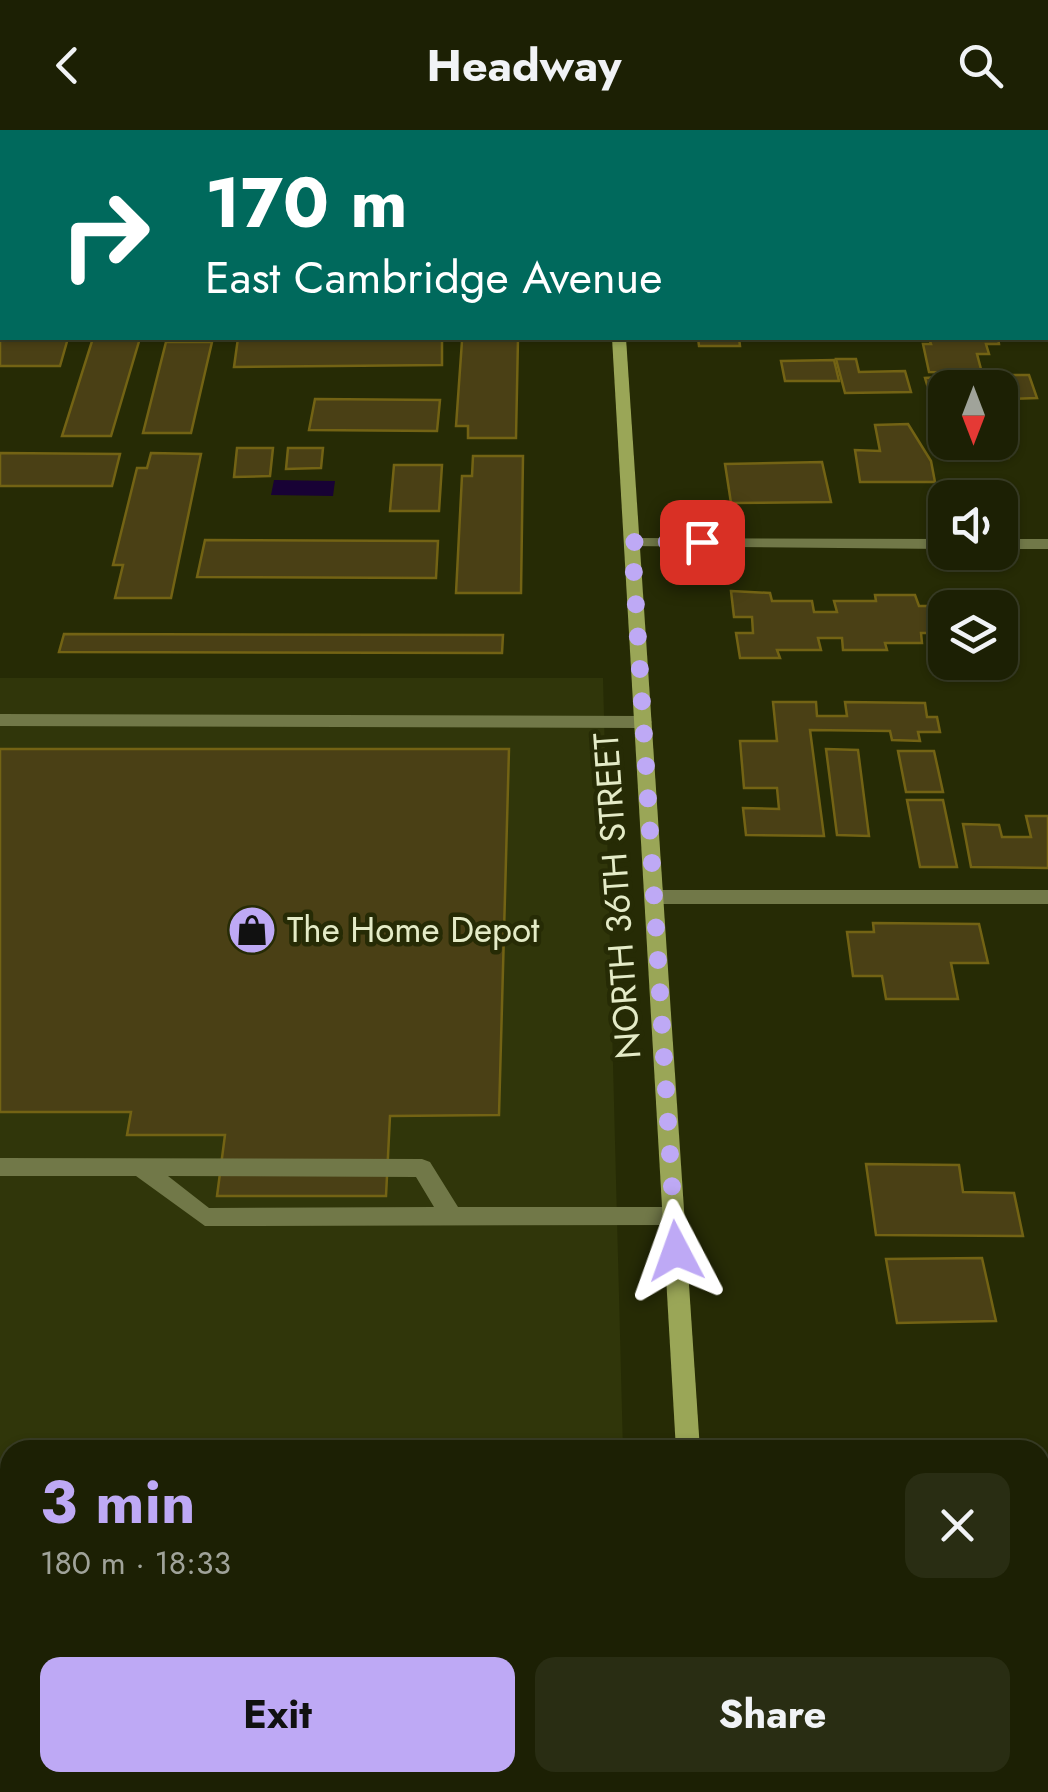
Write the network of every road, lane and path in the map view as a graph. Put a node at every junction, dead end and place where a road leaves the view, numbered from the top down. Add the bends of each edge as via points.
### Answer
1 (618, 340) edge
2 (632, 542) junction
3 (928, 544) edge
4 (1018, 544) edge
5 (1048, 544) edge
6 (0, 720) edge
7 (644, 722) junction
8 (654, 896) junction
9 (1048, 897) edge
10 (0, 1167) edge
11 (140, 1167) junction
12 (451, 1216) junction
13 (674, 1216) junction
14 (687, 1440) edge

1 - 2 main road, NORTH 36TH STREET
2 - 3 street
2 - 7 main road, NORTH 36TH STREET
4 - 5 street
6 - 7 street
7 - 8 main road, NORTH 36TH STREET
8 - 9 street
8 - 13 main road, NORTH 36TH STREET
10 - 11 street
11 - 12 street via 205,1217
11 - 12 street via 422,1168
12 - 13 street
13 - 14 main road, NORTH 36TH STREET

